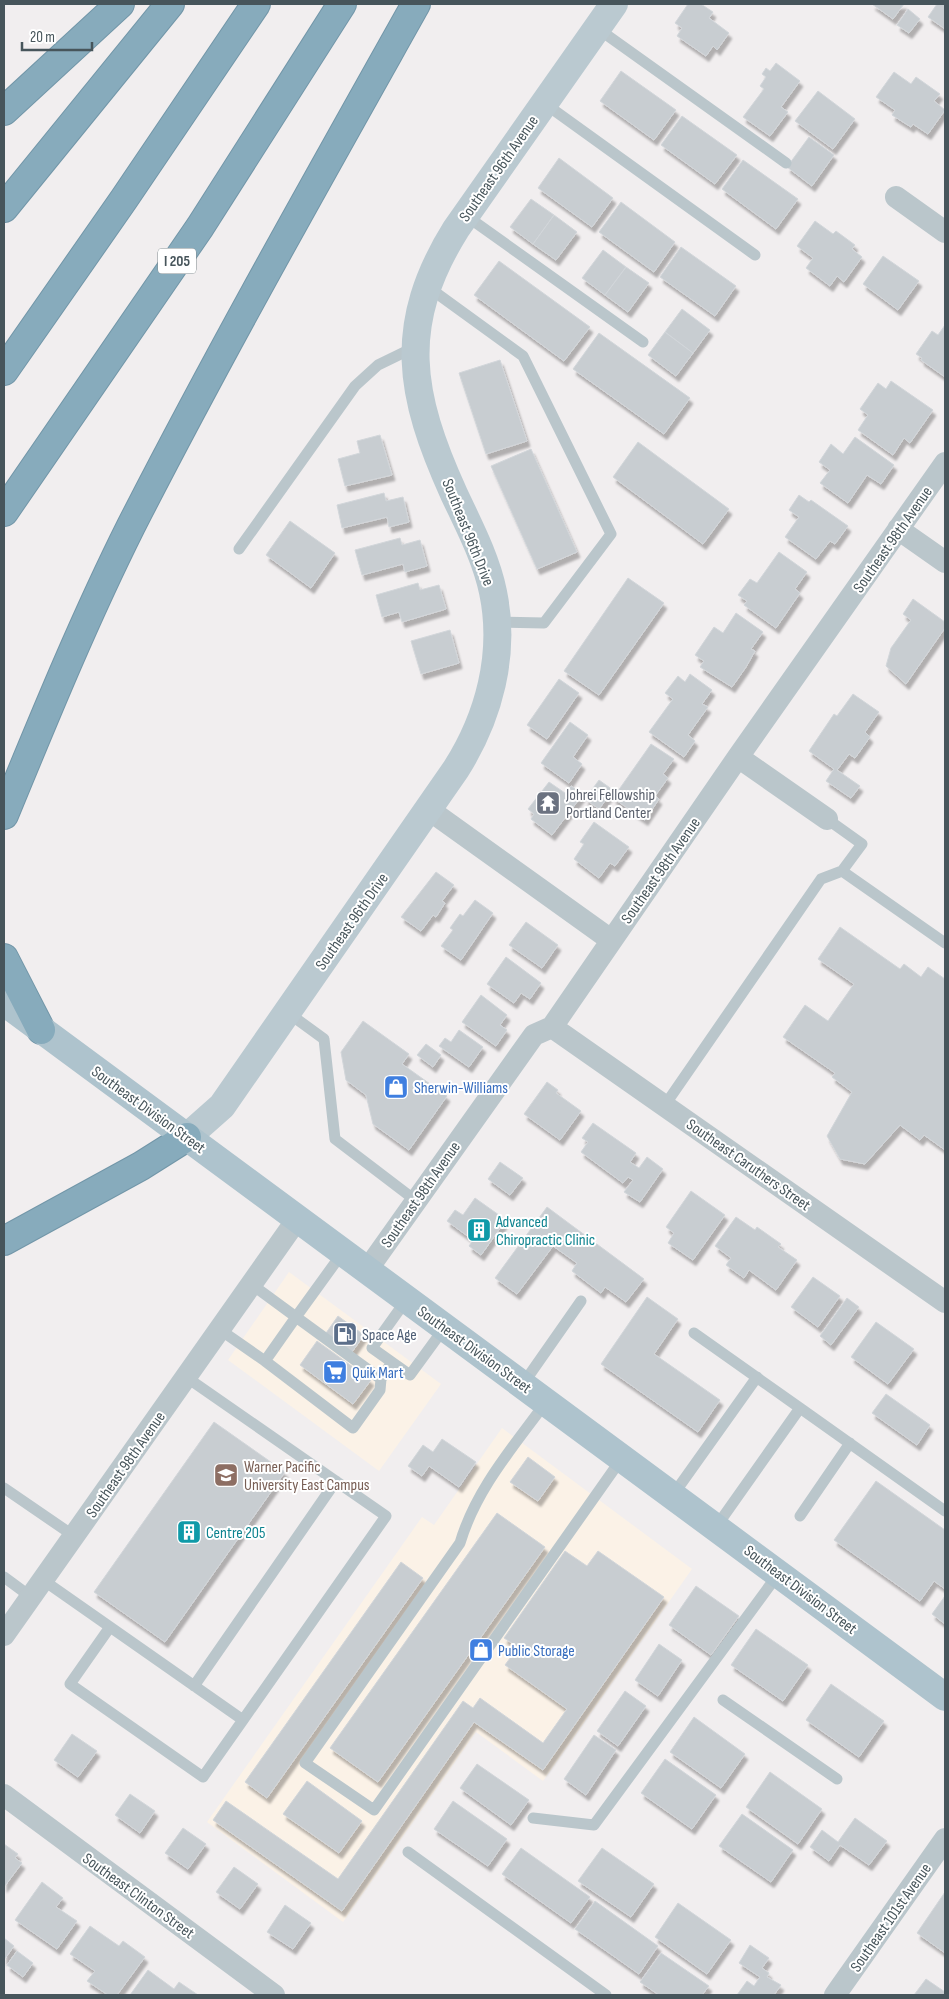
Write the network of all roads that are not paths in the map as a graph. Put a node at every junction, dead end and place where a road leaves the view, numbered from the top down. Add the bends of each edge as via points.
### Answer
1 (120, 4) edge
2 (170, 4) edge
3 (256, 4) edge
4 (342, 4) edge
5 (416, 4) edge
6 (614, 4) edge
7 (597, 28) junction
8 (544, 103) junction
9 (4, 111) edge
10 (786, 163) dead end
11 (896, 197) dead end
12 (4, 208) edge
13 (465, 215) junction
14 (945, 232) edge
15 (756, 256) dead end
16 (427, 286) junction
17 (643, 342) dead end
18 (415, 347) junction
19 (4, 371) edge
20 (945, 463) edge
21 (4, 512) edge
22 (898, 529) junction
23 (239, 549) dead end
24 (945, 562) edge
25 (496, 622) junction
26 (738, 757) junction
27 (428, 809) junction
28 (4, 815) edge
29 (827, 819) joint
30 (842, 871) junction
31 (612, 940) junction
32 (945, 944) edge
33 (4, 958) edge
34 (4, 1002) edge
35 (288, 1012) junction
36 (552, 1026) junction
37 (41, 1030) junction
38 (665, 1105) junction
39 (187, 1137) junction
40 (415, 1200) junction
41 (298, 1218) junction
42 (4, 1241) edge
43 (343, 1252) junction
44 (367, 1270) junction
45 (251, 1284) junction
46 (407, 1299) junction
47 (581, 1301) dead end
48 (945, 1302) edge
49 (296, 1317) junction
50 (445, 1326) junction
51 (220, 1329) junction
52 (694, 1333) dead end
53 (265, 1361) junction
54 (392, 1362) junction
55 (186, 1376) junction
56 (757, 1377) junction
57 (381, 1379) junction
58 (523, 1384) junction
59 (546, 1402) junction
60 (800, 1408) junction
61 (850, 1443) junction
62 (622, 1458) junction
63 (336, 1482) junction
64 (4, 1488) edge
65 (673, 1495) junction
66 (945, 1511) edge
67 (800, 1516) dead end
68 (716, 1527) junction
69 (74, 1536) junction
70 (779, 1573) junction
71 (4, 1577) edge
72 (37, 1588) junction
73 (110, 1627) junction
74 (4, 1635) edge
75 (194, 1686) junction
76 (945, 1697) edge
77 (723, 1700) dead end
78 (243, 1720) junction
79 (837, 1779) dead end
80 (4, 1795) edge
81 (533, 1818) dead end
82 (945, 1839) edge
83 (408, 1852) dead end
84 (274, 1995) edge
85 (606, 1995) edge
86 (835, 1995) edge

1 - 9 highway
2 - 12 highway
3 - 19 highway
4 - 21 highway, I 205 via 200,227
5 - 28 highway via 293,223 130,528 57,687
6 - 7 street, Southeast 96th Avenue
7 - 8 street, Southeast 96th Avenue
7 - 10 lane
8 - 13 street, Southeast 96th Avenue
8 - 15 lane
11 - 14 street
13 - 16 street, Southeast 96th Avenue via 440,255
13 - 17 lane
16 - 18 street, Southeast 96th Avenue
16 - 25 lane via 523,356 611,534 544,623
18 - 23 lane via 378,365 355,386
18 - 25 street, Southeast 96th Drive via 416,381 422,411 442,466 486,566
20 - 22 street, Southeast 98th Avenue
22 - 24 street
22 - 26 street, Southeast 98th Avenue
25 - 27 street, Southeast 96th Drive via 494,669 480,722 467,752
26 - 29 street
26 - 31 street, Southeast 98th Avenue
27 - 31 street
27 - 35 street, Southeast 96th Drive
29 - 30 lane via 862,844
30 - 32 lane
30 - 38 lane via 821,879
31 - 36 street, Southeast 98th Avenue
33 - 37 highway
34 - 37 main road, Southeast Division Street
35 - 39 street, Southeast 96th Drive via 222,1106
35 - 40 lane via 324,1039 335,1139
36 - 38 street, Southeast Caruthers Street
36 - 40 street, Southeast 98th Avenue via 534,1035
37 - 39 main road, Southeast Division Street
38 - 48 street, Southeast Caruthers Street
39 - 41 main road, Southeast Division Street
39 - 42 highway
40 - 44 street, Southeast 98th Avenue
41 - 43 main road, Southeast Division Street
41 - 45 street, Southeast 98th Avenue
43 - 44 main road, Southeast Division Street
43 - 49 lane
44 - 46 main road, Southeast Division Street
45 - 49 lane
45 - 51 street, Southeast 98th Avenue
46 - 50 main road, Southeast Division Street
46 - 54 lane via 372,1348
47 - 58 lane
49 - 53 lane
49 - 57 lane
50 - 54 lane via 410,1375
50 - 58 main road, Southeast Division Street
51 - 53 lane
51 - 55 street, Southeast 98th Avenue
52 - 56 lane
53 - 57 lane via 353,1428 380,1390
54 - 57 lane
55 - 63 lane
55 - 69 street, Southeast 98th Avenue
56 - 60 lane
56 - 65 lane
58 - 59 main road, Southeast Division Street
59 - 62 main road, Southeast Division Street
59 - 62 lane via 479,1495 467,1517 460,1543 305,1763 374,1810
60 - 61 lane
60 - 68 lane
61 - 66 lane
61 - 67 lane
62 - 65 main road, Southeast Division Street
63 - 75 lane
63 - 78 lane via 386,1516
64 - 69 lane
65 - 68 main road, Southeast Division Street
68 - 70 main road, Southeast Division Street
69 - 72 street, Southeast 98th Avenue
70 - 76 main road, Southeast Division Street
70 - 81 lane via 594,1825
71 - 72 lane
72 - 73 lane
72 - 74 street, Southeast 98th Avenue
73 - 75 lane
73 - 78 lane via 70,1684 203,1777
75 - 78 lane
77 - 79 lane
80 - 84 street, Southeast Clinton Street
82 - 86 street, Southeast 101st Avenue
83 - 85 lane

